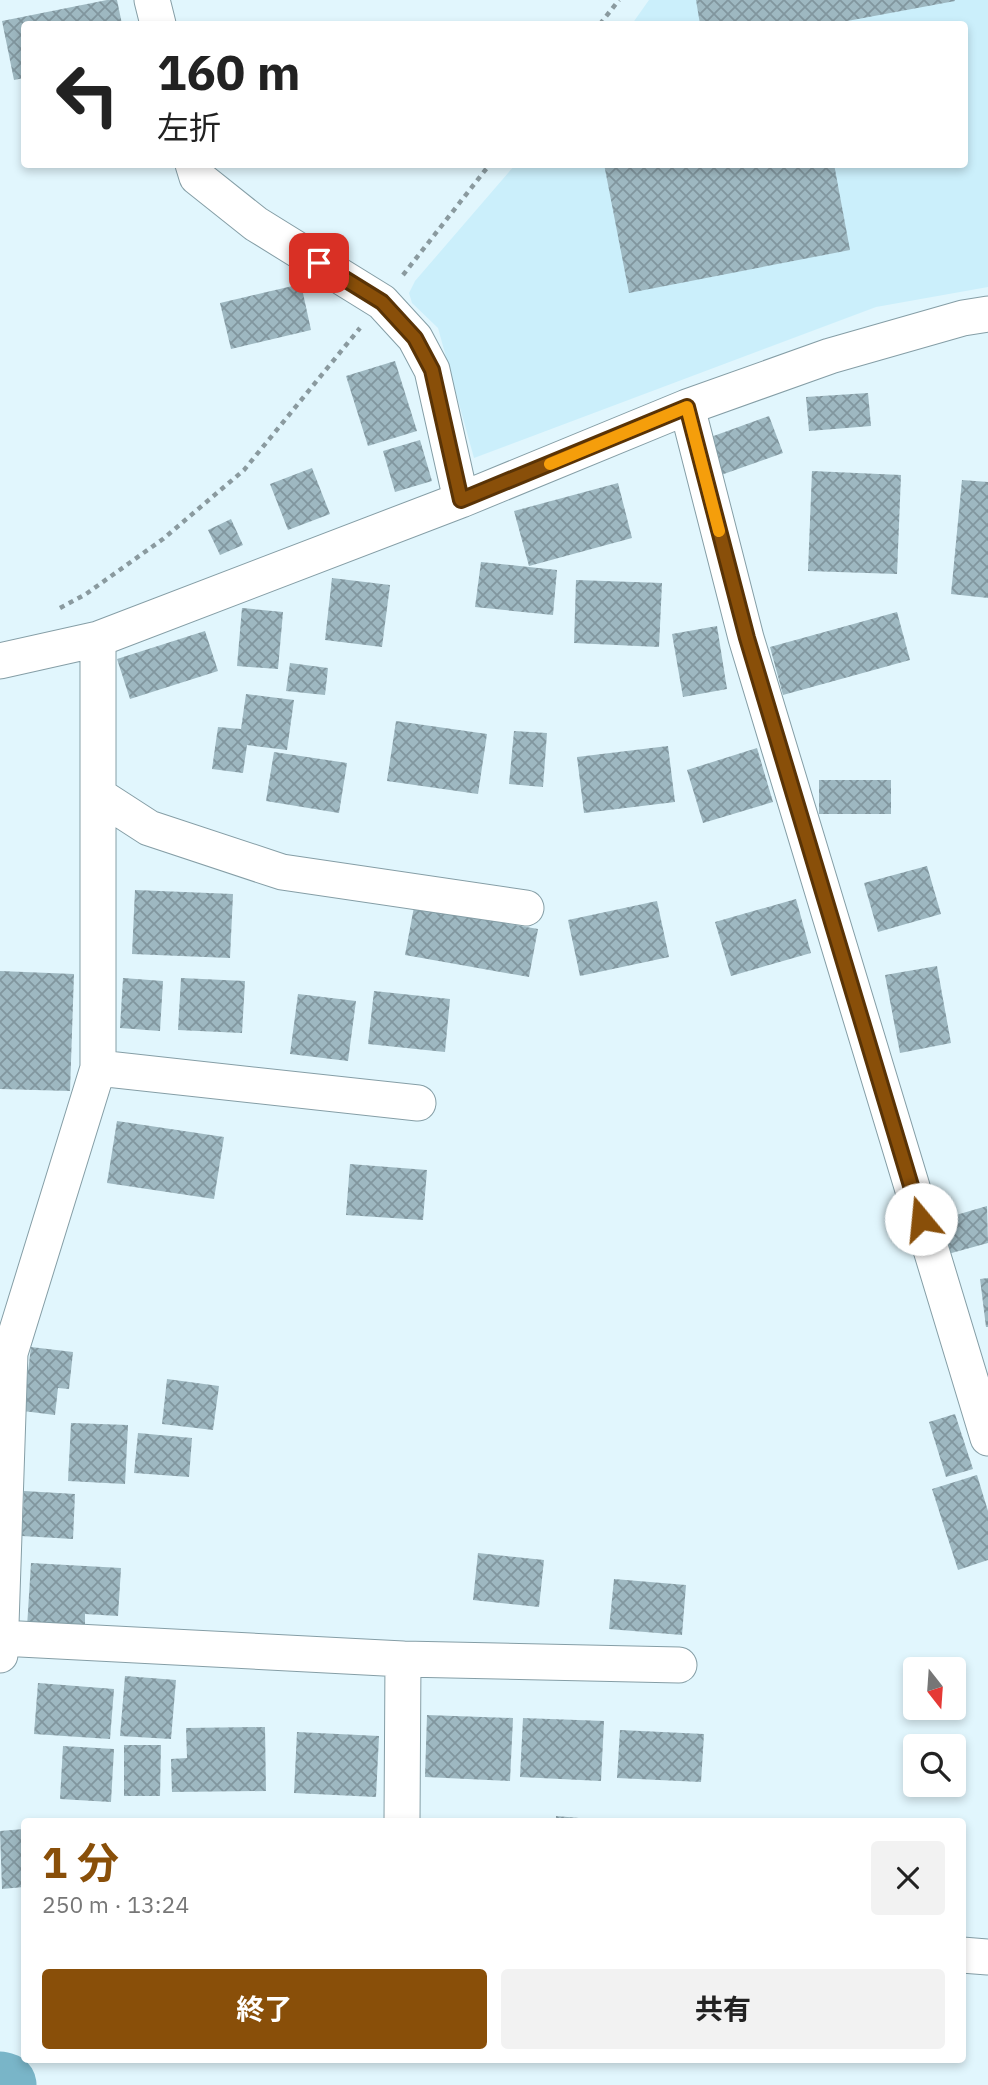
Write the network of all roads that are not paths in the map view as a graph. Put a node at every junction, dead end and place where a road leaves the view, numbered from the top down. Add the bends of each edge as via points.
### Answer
1 (152, 0) edge
2 (157, 21) edge
3 (194, 168) edge
4 (988, 314) edge
5 (687, 407) junction
6 (461, 500) junction
7 (98, 639) junction
8 (0, 661) edge
9 (98, 795) junction
10 (526, 908) dead end
11 (98, 1068) junction
12 (418, 1102) dead end
13 (5, 1353) edge
14 (978, 1377) edge
15 (988, 1438) edge
16 (0, 1644) edge
17 (403, 1659) junction
18 (679, 1665) dead end
19 (402, 1818) edge
20 (966, 1955) edge
21 (988, 1957) edge

1 - 2 street
3 - 6 street via 197,177 256,224 382,302 415,338 432,370
4 - 5 street via 830,356
5 - 6 street
5 - 14 street via 747,638
6 - 7 street
7 - 8 street
7 - 9 street
9 - 10 street via 149,828 282,872
9 - 11 street
11 - 12 street
11 - 13 street
13 - 16 street
14 - 15 street
16 - 17 street
17 - 18 street
17 - 19 street
20 - 21 street

